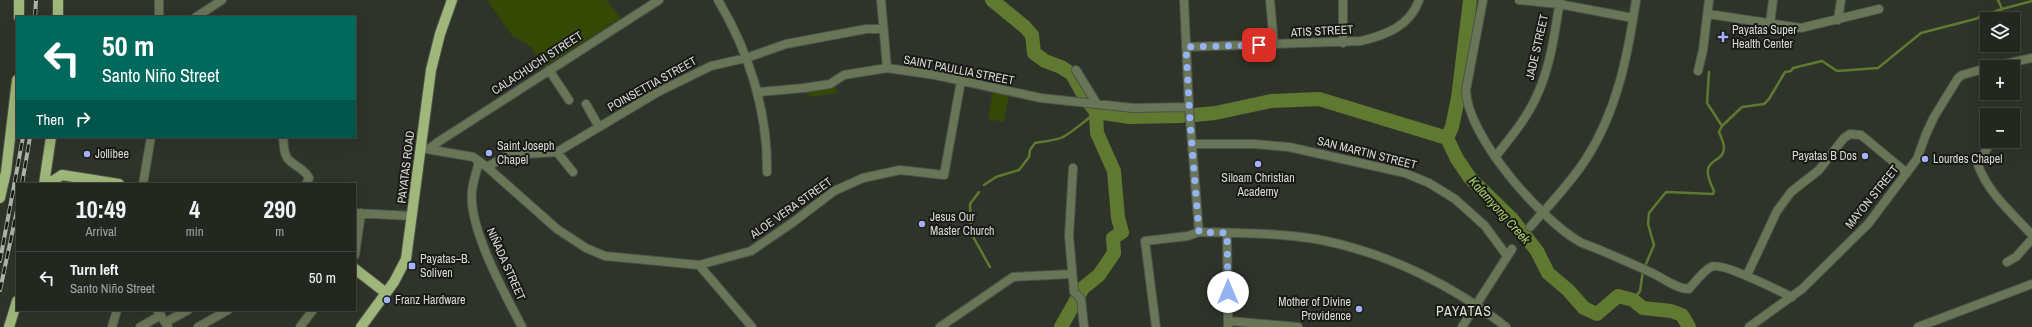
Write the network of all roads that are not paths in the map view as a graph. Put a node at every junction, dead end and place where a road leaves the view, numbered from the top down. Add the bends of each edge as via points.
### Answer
1 (19, 0) edge
2 (58, 0) edge
3 (159, 0) edge
4 (222, 0) edge
5 (452, 0) edge
6 (660, 0) edge
7 (718, 0) edge
8 (881, 0) edge
9 (1184, 0) edge
10 (1270, 0) edge
11 (1343, 0) edge
12 (1419, 0) edge
13 (1483, 0) edge
14 (1519, 0) edge
15 (1636, 0) edge
16 (1709, 0) edge
17 (1773, 0) edge
18 (1841, 0) edge
19 (1560, 2) edge
20 (1880, 9) dead end
21 (1708, 14) junction
22 (19, 16) edge
23 (58, 16) edge
24 (159, 16) edge
25 (198, 16) edge
26 (1633, 18) junction
27 (1838, 20) junction
28 (1770, 24) junction
29 (883, 29) junction
30 (1343, 43) junction
31 (1274, 45) junction
32 (1186, 47) junction
33 (746, 58) junction
34 (2032, 58) edge
35 (2020, 61) edge
36 (887, 68) junction
37 (549, 70) junction
38 (1076, 70) dead end
39 (1980, 70) edge
40 (1698, 71) dead end
41 (961, 81) junction
42 (16, 88) edge
43 (758, 92) junction
44 (569, 100) dead end
45 (1092, 103) junction
46 (586, 104) dead end
47 (1189, 107) junction
48 (599, 127) junction
49 (51, 138) edge
50 (151, 138) edge
51 (283, 138) edge
52 (1192, 144) junction
53 (1987, 148) edge
54 (425, 149) junction
55 (556, 152) junction
56 (1495, 157) junction
57 (479, 161) junction
58 (487, 167) junction
59 (1073, 168) dead end
60 (573, 172) dead end
61 (766, 172) dead end
62 (1908, 172) junction
63 (44, 183) edge
64 (49, 183) edge
65 (114, 183) edge
66 (143, 183) edge
67 (306, 183) edge
68 (0, 198) edge
69 (358, 213) edge
70 (1542, 213) junction
71 (412, 216) junction
72 (1530, 227) dead end
73 (1199, 232) junction
74 (1227, 233) junction
75 (2032, 235) edge
76 (2032, 239) edge
77 (356, 241) edge
78 (2007, 262) dead end
79 (699, 265) junction
80 (356, 271) edge
81 (1071, 274) junction
82 (1747, 275) junction
83 (2032, 284) edge
84 (386, 294) junction
85 (1792, 297) junction
86 (16, 304) edge
87 (1476, 305) junction
88 (116, 311) edge
89 (185, 311) edge
90 (226, 311) edge
91 (312, 311) edge
92 (163, 318) edge
93 (1228, 324) edge
94 (1940, 324) edge
95 (365, 326) edge
96 (9, 327) edge
97 (112, 327) edge
98 (140, 327) edge
99 (198, 327) edge
100 (300, 327) edge
101 (522, 327) edge
102 (752, 327) edge
103 (940, 327) edge
104 (1084, 327) edge
105 (1156, 327) edge
106 (1298, 327) edge
107 (1462, 327) edge
108 (1506, 327) edge
109 (1749, 327) edge
110 (1918, 327) edge

1 - 22 main road
2 - 23 main road
3 - 24 street
4 - 25 street
5 - 54 main road, PAYATAS ROAD via 431,70
6 - 37 street, CALACHUCHI STREET
7 - 33 street
8 - 29 street
9 - 32 street
10 - 31 street
11 - 30 street
12 - 30 street, ATIS STREET via 1415,12 1401,25 1380,37
13 - 56 street via 1466,90 1472,117
14 - 19 street
15 - 26 street
16 - 21 street
17 - 28 street
18 - 27 street
19 - 26 street
19 - 56 street, JADE STREET via 1547,69 1538,94 1519,127
20 - 27 street
21 - 28 street
21 - 40 street
26 - 70 street via 1616,95 1605,125 1577,172
27 - 28 street via 1801,28
29 - 33 street, POINSETTIA STREET via 861,29 786,44
29 - 36 street
30 - 31 street, ATIS STREET
31 - 32 street, ATIS STREET
32 - 47 street
33 - 43 street
33 - 48 street, POINSETTIA STREET via 711,66 686,77
34 - 35 street
36 - 41 street, SAINT PAULLIA STREET
36 - 43 street, SAINT PAULLIA STREET via 844,75 830,84
37 - 44 street
37 - 54 street, CALACHUCHI STREET
38 - 45 street
39 - 62 street, MAYON STREET via 1962,74 1958,78 1934,117 1917,159
41 - 45 street, SAINT PAULLIA STREET via 1041,98
41 - 79 street, ALOE VERA STREET via 944,175 900,170 858,180 834,191 750,251
42 - 68 main road via 6,172
43 - 61 street via 767,149
45 - 47 street, SAINT PAULLIA STREET via 1133,108
46 - 48 street
47 - 52 street
48 - 55 street, POINSETTIA STREET
49 - 63 main road
50 - 66 street
51 - 67 street via 285,154 307,174 309,178
52 - 73 street
52 - 87 street, SAN MARTIN STREET via 1289,147 1405,173 1429,183 1455,199 1510,252
53 - 75 street via 1978,165 1980,172 1991,191
54 - 57 street, ALOE VERA STREET via 462,154
54 - 71 main road, PAYATAS ROAD
55 - 58 street, POINSETTIA STREET via 508,155
55 - 60 street
56 - 70 street
57 - 58 street, ALOE VERA STREET
57 - 101 street, NIÑADA STREET via 472,192 475,222 494,272
58 - 79 street, ALOE VERA STREET via 557,229 586,248 610,258
59 - 81 street via 1069,236
62 - 82 street via 1862,135 1850,134 1819,170 1791,192 1777,211
62 - 85 street, MAYON STREET via 1868,224
64 - 65 main road via 62,174
69 - 71 street
69 - 77 street
70 - 72 street
70 - 82 street via 1580,242 1686,289 1712,266
71 - 84 main road, PAYATAS ROAD via 406,259
73 - 74 street
73 - 105 street via 1188,236 1145,241
74 - 87 street via 1290,236 1326,241 1361,251 1404,266
74 - 93 street
76 - 78 street via 2016,257
79 - 102 street
80 - 84 main road
81 - 103 street via 1013,277
81 - 104 street via 1074,292 1081,299
82 - 85 street
83 - 94 street
84 - 95 main road, PAYATAS ROAD
85 - 109 street, MAYON STREET
86 - 96 main road
87 - 107 street
87 - 108 street
88 - 97 street
89 - 92 street
90 - 99 street
91 - 100 street
92 - 98 street
93 - 106 street via 1278,324
94 - 110 street

